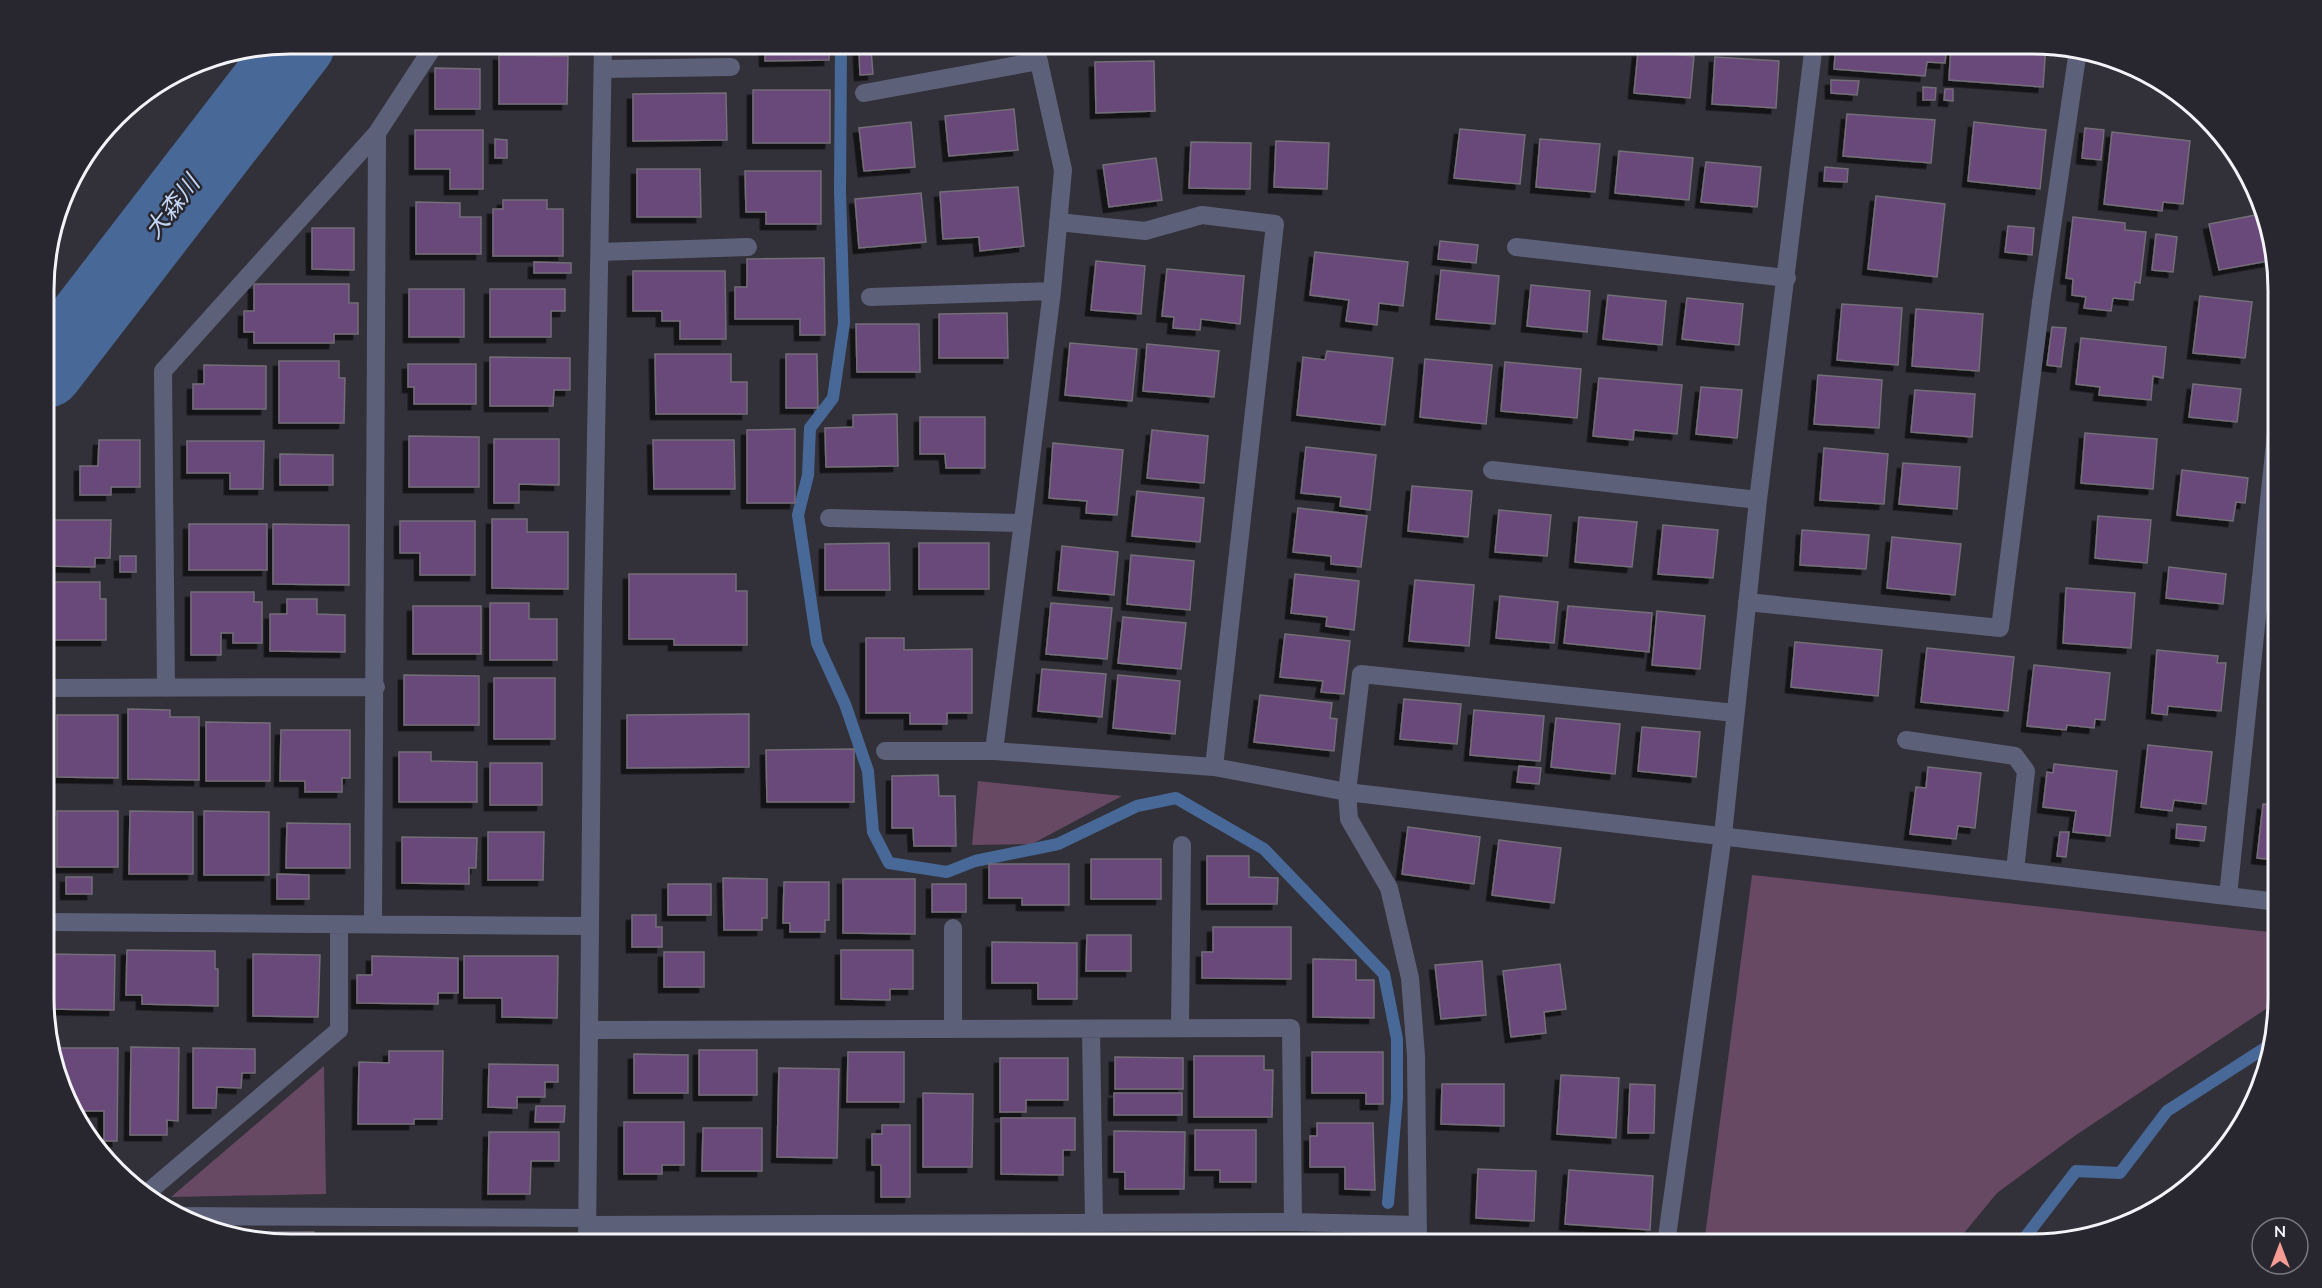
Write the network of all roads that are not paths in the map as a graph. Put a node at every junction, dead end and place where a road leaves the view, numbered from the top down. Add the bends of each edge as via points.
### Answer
1 (428, 54) edge
2 (603, 54) edge
3 (1029, 54) edge
4 (1037, 54) edge
5 (1813, 54) edge
6 (2077, 59) edge
7 (731, 67) dead end
8 (603, 69) junction
9 (864, 93) dead end
10 (377, 133) junction
11 (1058, 222) junction
12 (748, 247) dead end
13 (1516, 247) dead end
14 (600, 252) junction
15 (1787, 278) junction
16 (1052, 291) junction
17 (870, 297) dead end
18 (1492, 470) dead end
19 (1758, 500) junction
20 (2268, 510) edge
21 (829, 518) dead end
22 (1022, 523) junction
23 (1747, 602) junction
24 (376, 687) junction
25 (54, 688) edge
26 (166, 688) junction
27 (1735, 712) junction
28 (1906, 740) dead end
29 (885, 751) dead end
30 (994, 751) junction
31 (1214, 767) junction
32 (1347, 792) junction
33 (1723, 835) junction
34 (1182, 845) dead end
35 (2015, 870) junction
36 (2228, 896) junction
37 (2268, 901) edge
38 (54, 922) edge
39 (339, 924) junction
40 (373, 924) junction
41 (590, 926) junction
42 (953, 928) dead end
43 (1180, 1028) junction
44 (953, 1029) junction
45 (1092, 1029) junction
46 (589, 1030) junction
47 (152, 1189) edge
48 (201, 1216) edge
49 (587, 1221) junction
50 (1293, 1222) junction
51 (1094, 1223) junction
52 (1417, 1225) junction
53 (587, 1234) edge
54 (1417, 1234) edge
55 (1667, 1234) edge

1 - 10 street
2 - 8 street
3 - 9 street
4 - 11 street via 1063,170
5 - 15 street
6 - 23 street via 2000,628
7 - 8 street
8 - 14 street
10 - 24 street
10 - 26 street via 164,371
11 - 16 street
11 - 31 street via 1145,231 1202,215 1275,224
12 - 14 street
13 - 15 street
14 - 41 street
15 - 19 street
16 - 17 street
16 - 22 street
18 - 19 street
19 - 23 street
20 - 36 street
21 - 22 street
22 - 30 street
23 - 27 street
24 - 26 street
24 - 40 street
25 - 26 street
27 - 32 street via 1361,674
27 - 33 street
28 - 35 street via 2015,756 2026,771
29 - 30 street
30 - 31 street
31 - 32 street
32 - 33 street
32 - 52 street via 1349,819 1389,888 1410,978 1416,1056
33 - 35 street
33 - 55 street
34 - 43 street
35 - 36 street
36 - 37 street
38 - 39 street
39 - 40 street
39 - 47 street via 339,1030
40 - 41 street
41 - 46 street
42 - 44 street
43 - 45 street
43 - 50 street via 1291,1028
44 - 45 street
44 - 46 street
45 - 51 street
46 - 49 street
48 - 49 street
49 - 51 street
49 - 53 street
50 - 51 street
50 - 52 street
52 - 54 street

